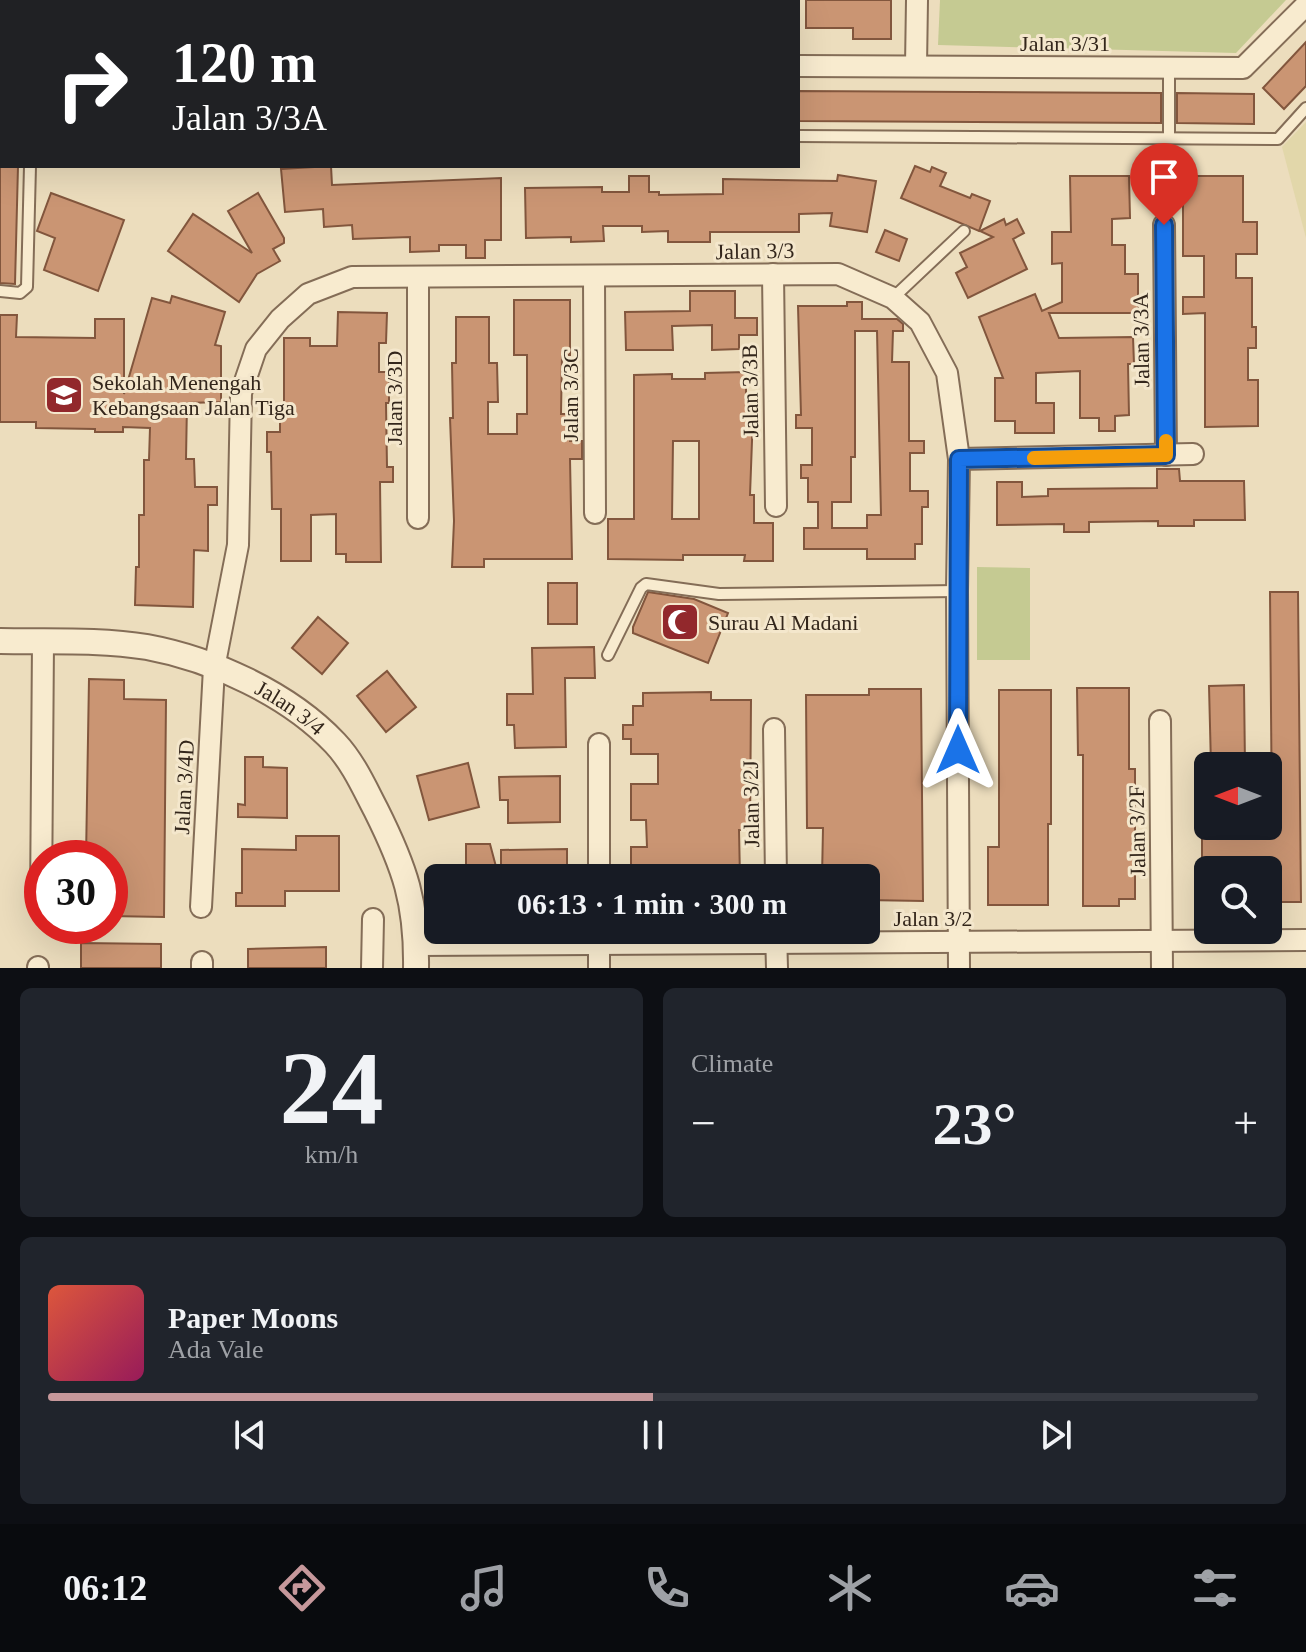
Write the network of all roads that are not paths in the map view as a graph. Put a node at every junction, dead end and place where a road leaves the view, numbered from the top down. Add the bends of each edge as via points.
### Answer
1 (917, 0) edge
2 (1306, 5) edge
3 (800, 66) edge
4 (916, 66) junction
5 (1169, 68) junction
6 (1306, 108) edge
7 (800, 136) edge
8 (1169, 136) junction
9 (30, 168) edge
10 (1164, 225) dead end
11 (964, 231) dead end
12 (773, 274) junction
13 (594, 277) junction
14 (418, 278) junction
15 (0, 291) edge
16 (893, 298) junction
17 (1193, 454) dead end
18 (1166, 455) junction
19 (959, 459) junction
20 (776, 506) dead end
21 (595, 513) dead end
22 (418, 518) dead end
23 (957, 591) junction
24 (222, 625) joint
25 (0, 641) edge
26 (43, 642) junction
27 (608, 655) dead end
28 (214, 668) junction
29 (1160, 721) dead end
30 (774, 729) dead end
31 (599, 744) dead end
32 (41, 840) edge
33 (599, 864) edge
34 (776, 864) edge
35 (201, 907) dead end
36 (373, 919) dead end
37 (880, 939) edge
38 (1162, 940) junction
39 (1306, 940) edge
40 (959, 942) junction
41 (532, 944) edge
42 (599, 944) edge
43 (776, 944) edge
44 (416, 956) edge
45 (372, 968) edge
46 (599, 968) edge
47 (777, 968) edge
48 (959, 968) edge
49 (1162, 968) edge

1 - 4 street
2 - 5 street, Jalan 3/31 via 1243,68
3 - 4 street, Jalan 3/31
4 - 5 street, Jalan 3/31
5 - 8 lane
6 - 8 lane via 1278,139
7 - 8 lane
9 - 15 lane via 27,287 20,293
10 - 18 street, Jalan 3/3A
11 - 16 lane
12 - 13 street, Jalan 3/3
12 - 16 street, Jalan 3/3 via 838,274
12 - 20 street, Jalan 3/3B
13 - 14 street, Jalan 3/3
13 - 21 street, Jalan 3/3C
14 - 22 street, Jalan 3/3D
14 - 24 street, Jalan 3/3 via 352,277 308,294 256,349 241,393 238,545
16 - 19 street, Jalan 3/3 via 920,322 947,373
17 - 18 street
18 - 19 street
19 - 23 street, Jalan 3/3
23 - 27 lane via 719,594 646,584
23 - 40 street, Jalan 3/3
24 - 28 street, Jalan 3/4D
25 - 26 street, Jalan 3/4
26 - 28 street, Jalan 3/4 via 146,647
26 - 32 street
28 - 35 street, Jalan 3/4D
28 - 44 street, Jalan 3/4 via 254,684 313,722 356,772 406,875
29 - 38 street, Jalan 3/2F
30 - 34 street, Jalan 3/2J
31 - 33 street
36 - 45 street
37 - 40 street, Jalan 3/2
38 - 39 street, Jalan 3/2
38 - 40 street, Jalan 3/2
38 - 49 street, Jalan 3/2F
40 - 48 street, Jalan 3/3
41 - 44 street, Jalan 3/2
42 - 46 street
43 - 47 street

